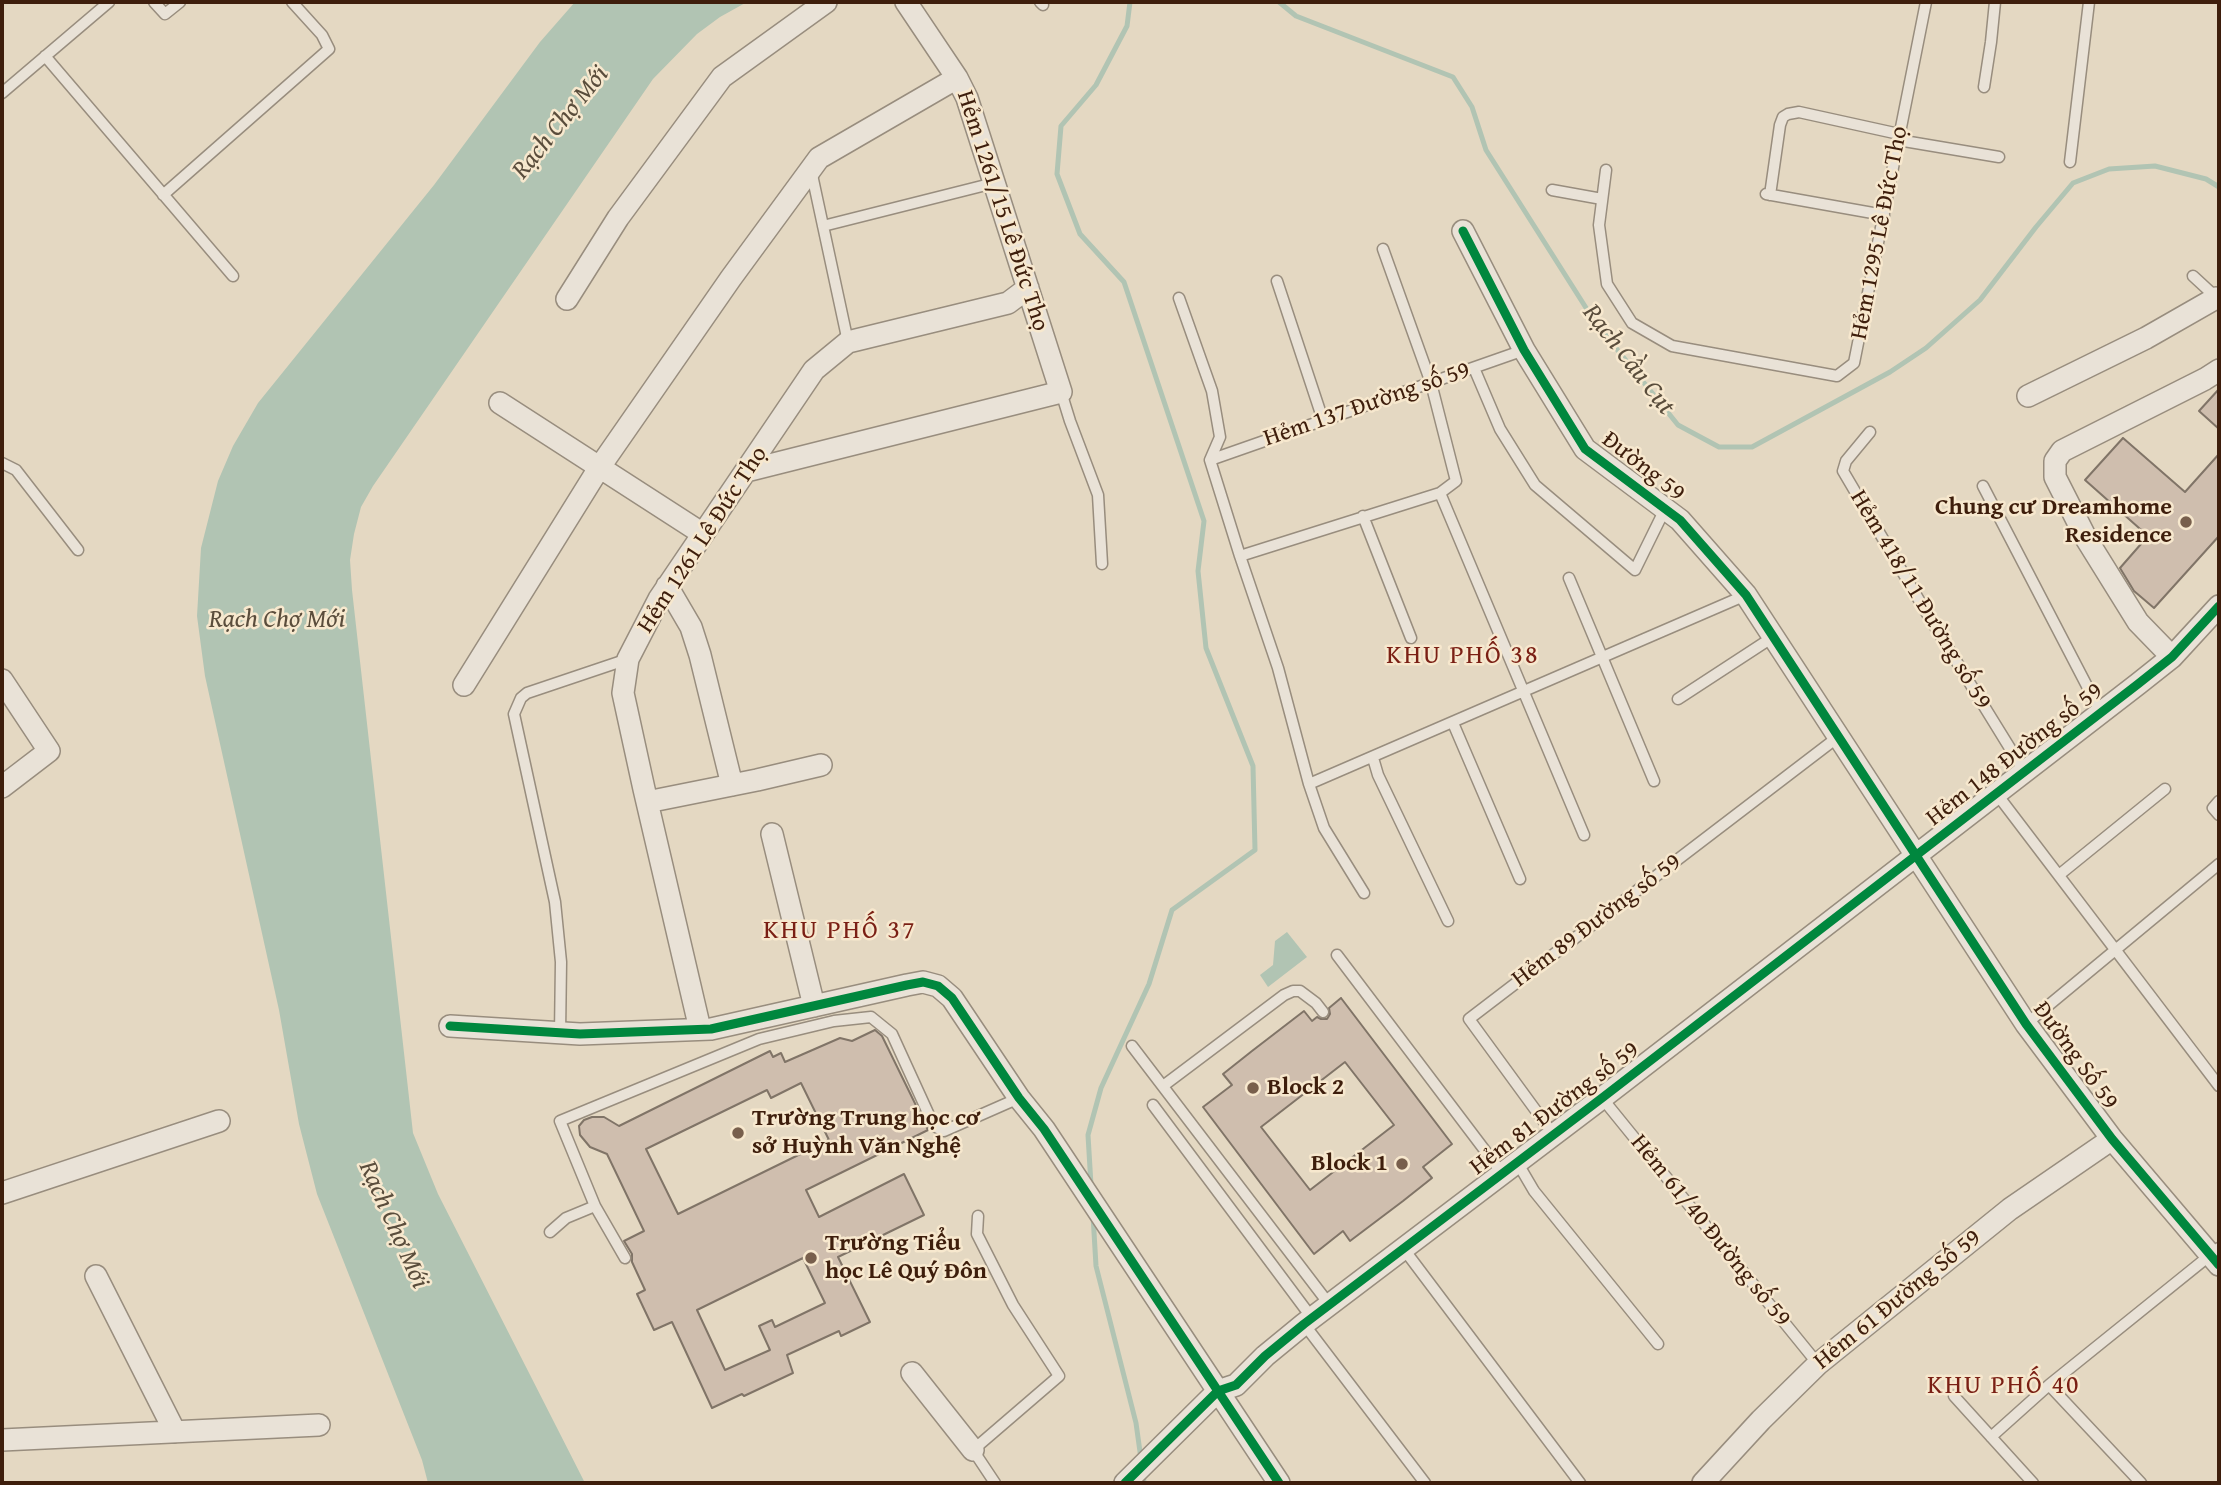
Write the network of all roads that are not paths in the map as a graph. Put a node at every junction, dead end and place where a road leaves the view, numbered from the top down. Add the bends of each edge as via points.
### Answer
1 (109, 2) edge
2 (154, 2) edge
3 (180, 2) edge
4 (292, 2) edge
5 (826, 2) edge
6 (906, 2) edge
7 (1926, 2) edge
8 (1995, 2) edge
9 (2090, 2) edge
10 (45, 56) junction
11 (957, 78) junction
12 (1984, 87) dead end
13 (2, 93) edge
14 (1899, 137) junction
15 (1999, 158) dead end
16 (2070, 162) dead end
17 (811, 167) junction
18 (1606, 170) dead end
19 (994, 183) junction
20 (1552, 190) dead end
21 (163, 195) junction
22 (1602, 199) junction
23 (1884, 215) junction
24 (823, 226) junction
25 (1463, 231) dead end
26 (1383, 249) dead end
27 (2193, 275) dead end
28 (233, 276) dead end
29 (1277, 281) dead end
30 (1028, 288) junction
31 (1180, 298) dead end
32 (567, 299) dead end
33 (2218, 299) edge
34 (848, 342) junction
35 (1524, 350) junction
36 (1474, 368) junction
37 (2219, 370) edge
38 (1431, 383) junction
39 (1062, 393) junction
40 (2028, 396) dead end
41 (500, 403) dead end
42 (1323, 420) junction
43 (1870, 432) dead end
44 (1210, 460) junction
45 (2, 463) edge
46 (599, 468) junction
47 (746, 471) junction
48 (1983, 486) dead end
49 (1440, 493) junction
50 (1665, 509) junction
51 (1363, 516) junction
52 (703, 534) junction
53 (78, 550) dead end
54 (1240, 556) junction
55 (1102, 564) dead end
56 (1569, 578) dead end
57 (667, 586) junction
58 (1746, 595) junction
59 (2219, 606) edge
60 (1773, 637) junction
61 (1411, 638) dead end
62 (2172, 657) junction
63 (1603, 658) junction
64 (628, 659) junction
65 (2, 680) edge
66 (464, 685) dead end
67 (1524, 692) junction
68 (1678, 699) dead end
69 (2101, 713) junction
70 (1453, 723) junction
71 (1838, 737) junction
72 (1373, 758) junction
73 (821, 765) dead end
74 (2024, 771) junction
75 (1654, 782) dead end
76 (1310, 784) junction
77 (732, 785) junction
78 (2, 787) edge
79 (2165, 789) dead end
80 (1996, 793) junction
81 (647, 802) junction
82 (772, 834) dead end
83 (1584, 835) dead end
84 (1916, 856) junction
85 (2219, 863) edge
86 (2059, 875) junction
87 (1520, 879) dead end
88 (1364, 893) dead end
89 (1448, 921) dead end
90 (2115, 949) junction
91 (1337, 955) dead end
92 (814, 1006) junction
93 (1323, 1012) dead end
94 (2026, 1024) junction
95 (450, 1026) dead end
96 (701, 1029) junction
97 (560, 1034) junction
98 (1132, 1046) dead end
99 (1163, 1086) junction
100 (2219, 1086) edge
101 (1019, 1098) junction
102 (1602, 1098) junction
103 (1153, 1105) dead end
104 (219, 1121) dead end
105 (1553, 1134) junction
106 (2112, 1139) junction
107 (1509, 1167) junction
108 (2, 1193) edge
109 (595, 1206) junction
110 (978, 1216) dead end
111 (550, 1232) dead end
112 (1403, 1248) junction
113 (2216, 1256) edge
114 (625, 1258) dead end
115 (96, 1276) dead end
116 (1315, 1315) junction
117 (1658, 1345) dead end
118 (1818, 1364) junction
119 (912, 1373) dead end
120 (2049, 1385) junction
121 (1218, 1391) junction
122 (1954, 1396) dead end
123 (319, 1425) dead end
124 (175, 1432) junction
125 (1992, 1437) junction
126 (2, 1440) edge
127 (973, 1450) junction
128 (1128, 1480) edge
129 (995, 1483) edge
130 (1279, 1483) edge
131 (1425, 1483) edge
132 (1580, 1483) edge
133 (1703, 1483) edge
134 (2033, 1483) edge
135 (2141, 1483) edge

1 - 10 lane
2 - 3 lane via 165,13
4 - 21 lane via 329,49
5 - 32 street via 722,77 618,218
6 - 11 street, Hẻm 1261/15 Lê Đức Thọ
7 - 14 lane, Hẻm 1295 Lê Đức Thọ
8 - 12 lane
9 - 16 lane
10 - 13 lane
10 - 21 lane
11 - 17 street via 818,158
11 - 19 street, Hẻm 1261/15 Lê Đức Thọ
14 - 15 lane
14 - 23 lane, Hẻm 1295 Lê Đức Thọ
14 - 23 lane via 1799,112 1783,117 1780,125 1767,194
17 - 24 lane
17 - 46 street
18 - 22 lane, Hẻm 1295 Lê Đức Thọ
19 - 24 lane
19 - 30 street, Hẻm 1261/15 Lê Đức Thọ
20 - 22 lane
21 - 28 lane
22 - 23 lane, Hẻm 1295 Lê Đức Thọ via 1599,225 1607,284 1632,323 1672,346 1837,376 1854,363
24 - 34 lane
25 - 35 street, Đường 59
26 - 38 lane
27 - 33 lane
29 - 42 lane
30 - 34 street, Hẻm 1261 Lê Đức Thọ via 1008,303
30 - 39 street, Hẻm 1261/15 Lê Đức Thọ
31 - 44 lane via 1212,391 1220,436
33 - 40 street
34 - 47 street, Hẻm 1261 Lê Đức Thọ via 814,370
35 - 36 lane, Hẻm 137 Đường số 59
35 - 50 street, Đường 59 via 1585,449
36 - 38 lane, Hẻm 137 Đường số 59
36 - 50 lane via 1500,429 1535,485 1634,570
37 - 62 street via 2062,451 2055,461 2055,477 2087,540 2138,622
38 - 42 lane, Hẻm 137 Đường số 59
38 - 49 lane via 1456,481
39 - 47 street
39 - 55 lane via 1098,495
41 - 46 street
42 - 44 lane, Hẻm 137 Đường số 59
43 - 74 lane, Hẻm 418/11 Đường số 59 via 1843,471
44 - 54 lane
45 - 53 lane via 16,470
46 - 52 street
46 - 66 street
47 - 52 street, Hẻm 1261 Lê Đức Thọ
48 - 69 lane
49 - 51 lane
49 - 67 lane
50 - 58 street, Đường 59
51 - 54 lane
51 - 61 lane
52 - 57 street, Hẻm 1261 Lê Đức Thọ
54 - 76 lane
56 - 63 lane
57 - 64 street, Hẻm 1261 Lê Đức Thọ
57 - 77 street via 691,627
58 - 60 street, Đường 59
58 - 63 lane
59 - 62 street, Hẻm 148 Đường số 59
60 - 68 lane
60 - 71 street, Đường 59
62 - 69 street, Hẻm 148 Đường số 59
63 - 67 lane
63 - 75 lane
64 - 81 street, Hẻm 1261 Lê Đức Thọ via 623,692
64 - 97 lane via 527,693 514,714 555,902 561,962
65 - 78 street via 49,751
67 - 70 lane
67 - 83 lane
69 - 74 street, Hẻm 148 Đường số 59
70 - 72 lane
70 - 87 lane
71 - 84 street, Đường 59
71 - 105 lane, Hẻm 89 Đường số 59 via 1469,1019
72 - 76 lane
72 - 89 lane
73 - 77 street
74 - 80 street, Hẻm 148 Đường số 59
76 - 88 lane via 1324,828
77 - 81 street
79 - 86 lane
80 - 84 street, Hẻm 148 Đường số 59
80 - 86 lane
81 - 96 street, Hẻm 1261 Lê Đức Thọ
82 - 92 street
84 - 94 street, Đường Số 59
84 - 102 street, Hẻm 81 Đường số 59
85 - 90 lane
86 - 90 lane
90 - 94 lane
90 - 100 lane
91 - 107 lane
92 - 96 street
92 - 101 street via 923,982 938,986 952,998
93 - 99 lane via 1300,991 1283,995
94 - 106 street, Đường Số 59
95 - 97 street
96 - 97 street
98 - 99 lane
99 - 116 lane
101 - 109 lane via 944,1131 934,1126 892,1034 871,1017 772,1036 560,1121
101 - 121 street
102 - 105 street, Hẻm 81 Đường số 59
102 - 118 lane, Hẻm 61/40 Đường số 59
103 - 116 lane
104 - 108 street
105 - 107 street, Hẻm 81 Đường số 59
106 - 113 street, Đường Số 59
106 - 118 street, Hẻm 61 Đường Số 59 via 2010,1209
107 - 112 street, Hẻm 81 Đường số 59
107 - 117 lane via 1534,1191
109 - 111 lane via 566,1218
109 - 114 lane
110 - 127 lane via 977,1234 983,1246 1013,1305 1059,1376
112 - 116 street, Hẻm 81 Đường số 59
112 - 132 lane
113 - 120 lane
115 - 124 street
116 - 121 street, Hẻm 81 Đường số 59 via 1236,1385
116 - 131 lane
118 - 133 street, Hẻm 61 Đường Số 59
119 - 127 street
120 - 125 lane
120 - 135 lane
121 - 128 street, Hẻm 81 Đường số 59
121 - 130 street
122 - 125 lane
123 - 124 street
124 - 126 street
125 - 134 lane
127 - 129 lane

